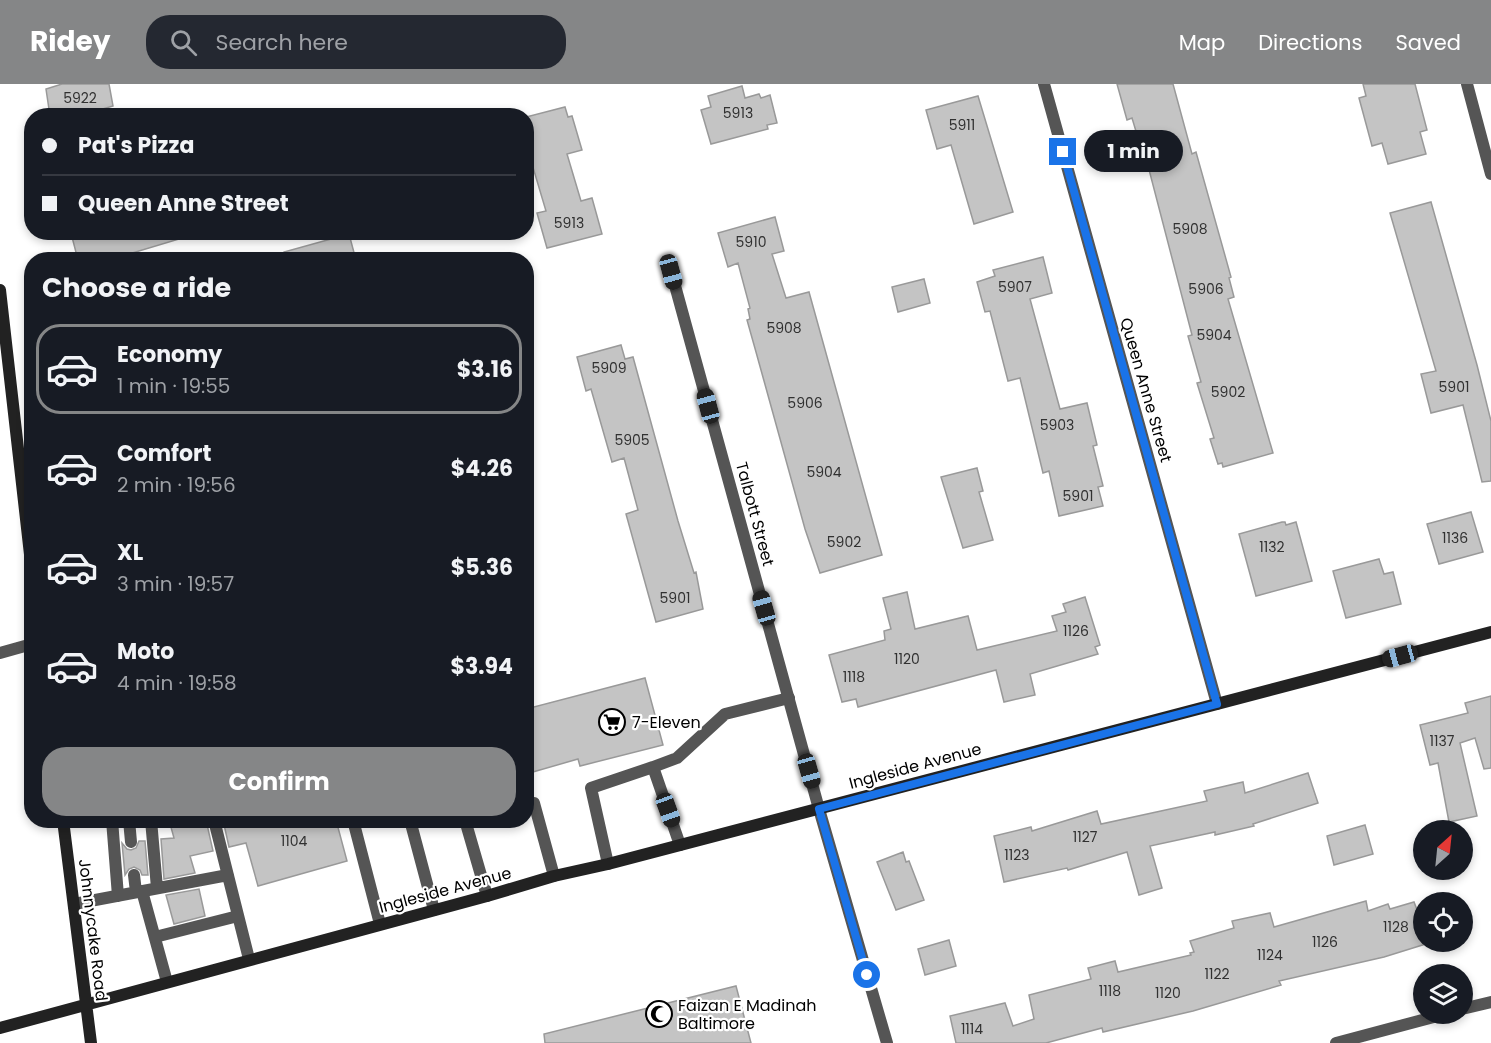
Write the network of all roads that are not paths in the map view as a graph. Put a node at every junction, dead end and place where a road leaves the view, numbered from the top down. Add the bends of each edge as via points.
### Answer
1 (1044, 84) edge
2 (1467, 84) edge
3 (1491, 174) edge
4 (671, 272) dead end
5 (0, 290) edge
6 (24, 502) edge
7 (1491, 632) edge
8 (24, 646) edge
9 (0, 653) edge
10 (789, 698) junction
11 (1217, 704) junction
12 (653, 766) junction
13 (534, 803) edge
14 (819, 809) junction
15 (64, 828) edge
16 (113, 828) edge
17 (130, 828) edge
18 (152, 828) edge
19 (216, 828) edge
20 (355, 828) edge
21 (412, 828) edge
22 (467, 828) edge
23 (132, 842) dead end
24 (681, 845) junction
25 (608, 864) junction
26 (134, 875) dead end
27 (228, 875) junction
28 (554, 876) junction
29 (157, 888) junction
30 (139, 892) junction
31 (118, 896) junction
32 (487, 896) junction
33 (74, 904) junction
34 (434, 910) junction
35 (238, 916) junction
36 (380, 924) junction
37 (155, 938) junction
38 (249, 959) junction
39 (167, 982) junction
40 (1491, 1002) edge
41 (87, 1004) junction
42 (1473, 1006) edge
43 (1413, 1023) edge
44 (0, 1028) edge
45 (91, 1043) edge
46 (887, 1043) edge
47 (1336, 1043) edge

1 - 11 street, Queen Anne Street
2 - 3 street
4 - 10 street, Talbott Street
5 - 6 main road
7 - 11 main road, Ingleside Avenue
8 - 9 street
10 - 12 street via 725,714 677,758
10 - 14 street, Talbott Street
11 - 14 main road, Ingleside Avenue
12 - 24 street
12 - 25 street via 591,788
13 - 28 street
14 - 24 main road, Ingleside Avenue
14 - 46 street, Talbott Street
15 - 33 main road, Johnnycake Road
16 - 31 street
17 - 23 street
18 - 29 street
19 - 27 street
20 - 36 street
21 - 34 street
22 - 32 street
24 - 25 main road, Ingleside Avenue
25 - 28 main road, Ingleside Avenue
26 - 30 street
27 - 29 street
27 - 35 street
28 - 32 main road, Ingleside Avenue
29 - 30 street
30 - 31 street
30 - 37 street
31 - 33 street
32 - 34 main road, Ingleside Avenue
33 - 41 main road, Johnnycake Road
34 - 36 main road, Ingleside Avenue
35 - 37 street
35 - 38 street
36 - 38 main road, Ingleside Avenue
37 - 39 street
38 - 39 main road, Ingleside Avenue
39 - 41 main road, Ingleside Avenue
40 - 42 street
41 - 44 main road, Ingleside Avenue
41 - 45 main road, Johnnycake Road
43 - 47 street

